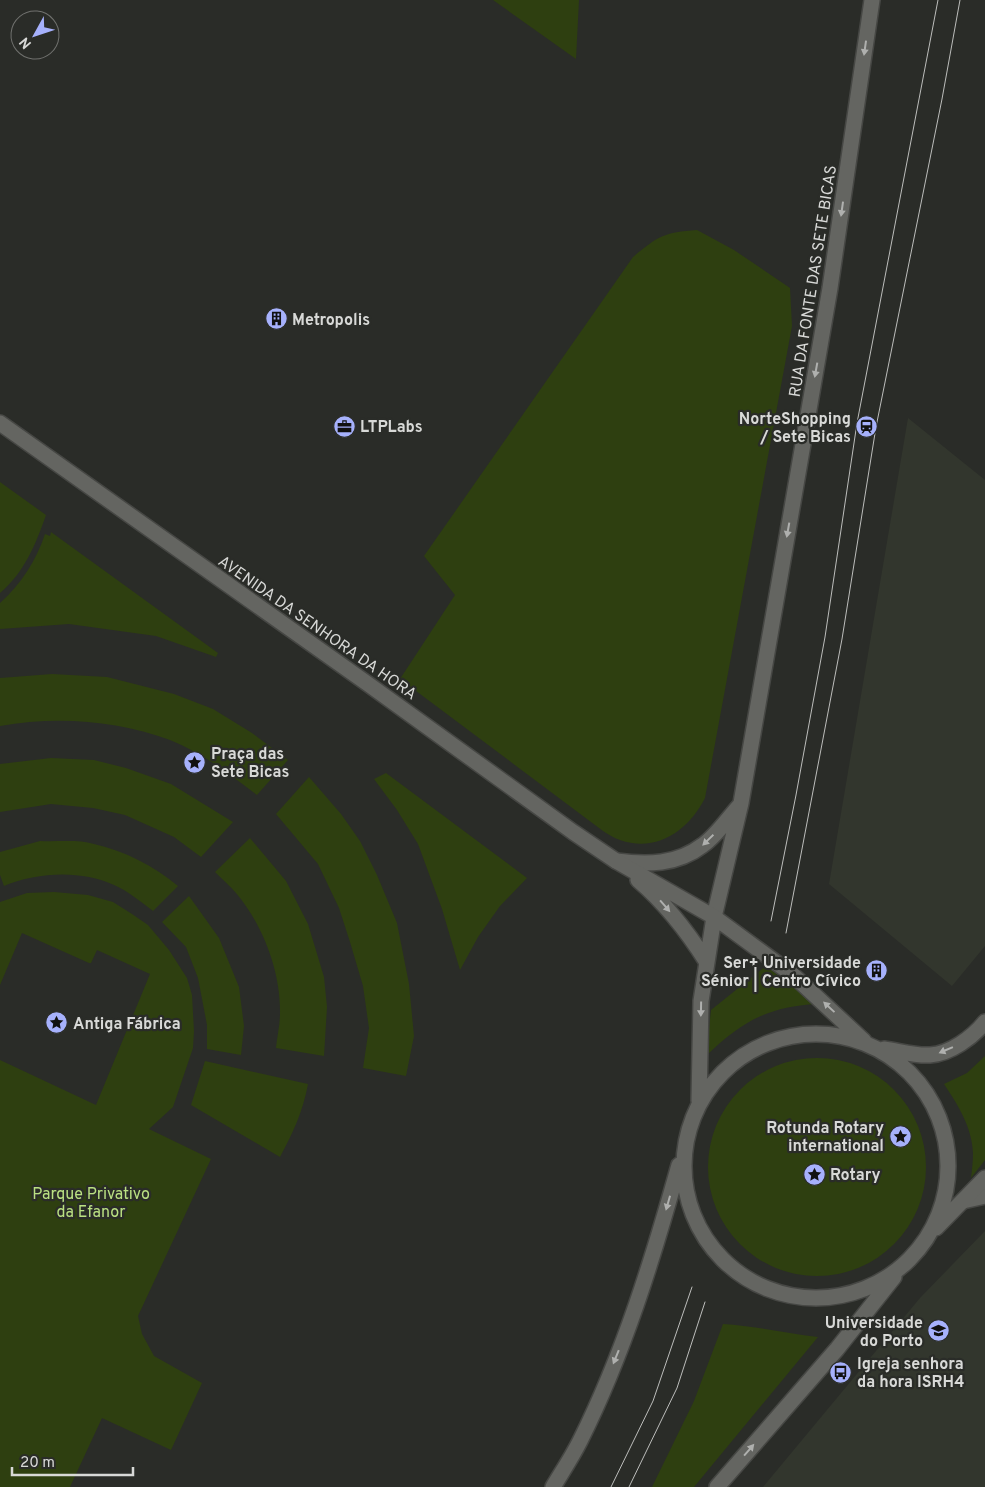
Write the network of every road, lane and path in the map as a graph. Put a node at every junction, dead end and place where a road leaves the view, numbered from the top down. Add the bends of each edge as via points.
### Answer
1 (872, 0) edge
2 (0, 423) edge
3 (741, 803) junction
4 (616, 861) junction
5 (714, 917) junction
6 (706, 961) junction
7 (985, 1022) edge
8 (864, 1041) junction
9 (882, 1048) junction
10 (699, 1101) junction
11 (686, 1139) junction
12 (985, 1178) edge
13 (985, 1196) edge
14 (963, 1201) junction
15 (932, 1232) junction
16 (901, 1269) junction
17 (553, 1487) edge
18 (717, 1487) edge

1 -> 3 main road, RUA DA FONTE DAS SETE BICAS via 830,288
2 - 4 main road, AVENIDA DA SENHORA DA HORA
3 -> 4 main road via 703,845 684,856 654,863
3 - 5 main road, RUA DA FONTE DAS SETE BICAS
4 - 5 main road, AVENIDA DA SENHORA DA HORA
4 -> 6 main road, AVENIDA DA SENHORA DA HORA via 662,903
5 - 6 main road, RUA DA FONTE DAS SETE BICAS
8 -> 5 main road, AVENIDA DA SENHORA DA HORA via 793,975
6 -> 10 main road, RUA DA FONTE DAS SETE BICAS via 701,1002
7 -> 9 main road via 948,1051 930,1055
8 - 9 main road
8 - 10 main road via 834,1034 794,1035 756,1047 724,1070
9 - 15 main road via 908,1070 935,1106 948,1147 948,1191
10 - 11 main road
11 - 16 main road via 684,1180 695,1219 717,1254 748,1280 786,1295 827,1299 866,1289
11 -> 17 main road via 656,1248 627,1329 580,1441
12 - 14 main road
13 - 14 main road
14 - 15 main road
15 - 16 main road
18 -> 16 main road via 837,1349

